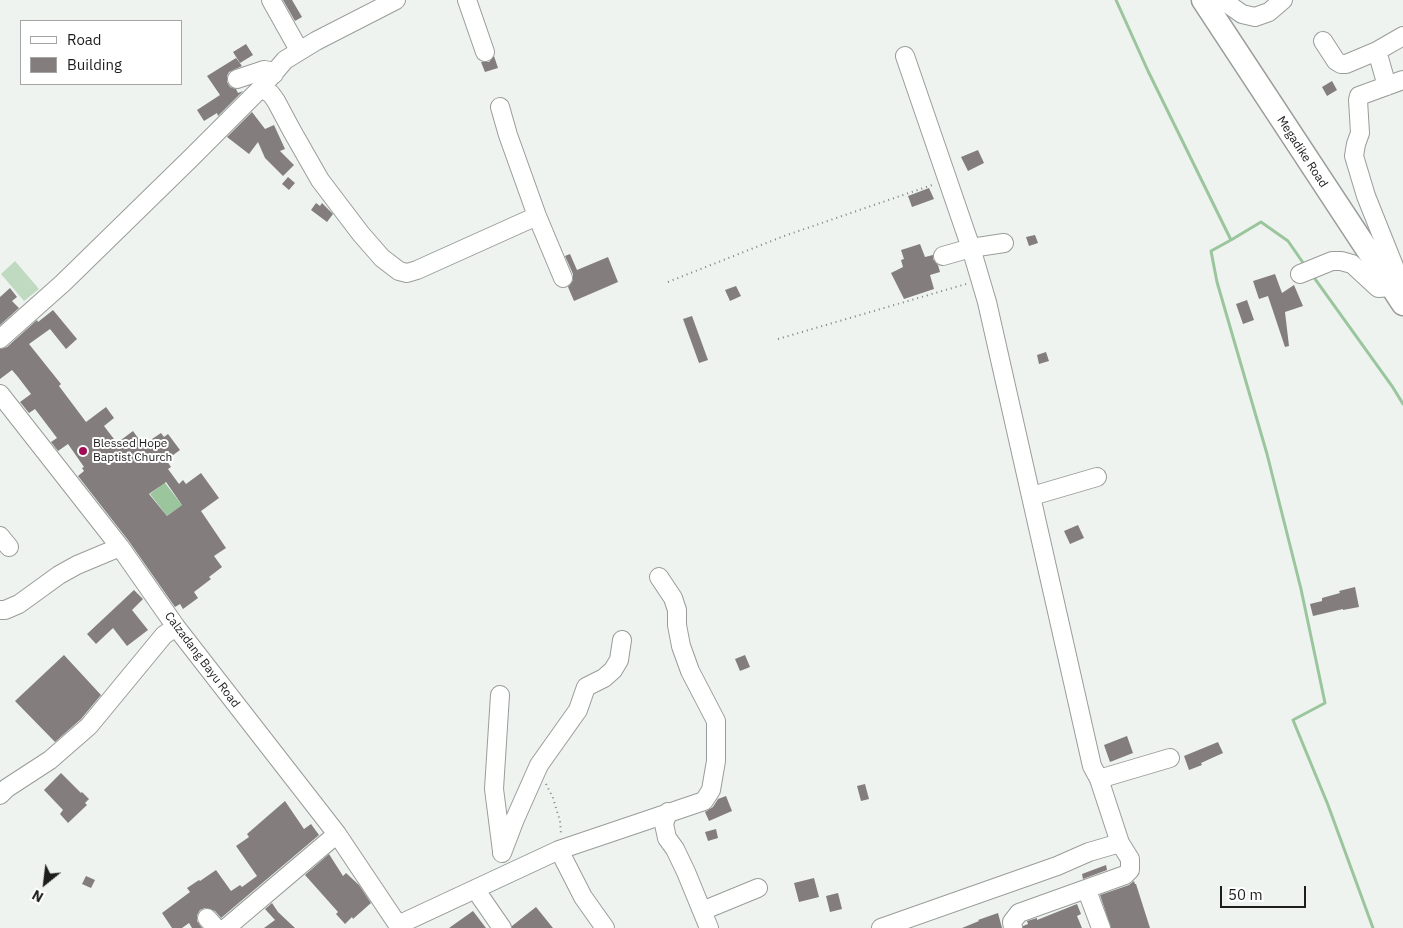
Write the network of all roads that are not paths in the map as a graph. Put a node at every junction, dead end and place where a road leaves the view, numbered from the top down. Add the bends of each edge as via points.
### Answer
1 (271, 0) edge
2 (396, 0) edge
3 (467, 0) edge
4 (1202, 0) edge
5 (1222, 0) edge
6 (1282, 0) edge
7 (1403, 36) edge
8 (1323, 41) dead end
9 (300, 50) junction
10 (1377, 51) junction
11 (485, 52) dead end
12 (905, 56) dead end
13 (274, 74) junction
14 (237, 79) dead end
15 (1395, 83) edge
16 (261, 88) junction
17 (500, 107) dead end
18 (537, 216) junction
19 (1004, 243) dead end
20 (971, 248) junction
21 (943, 256) dead end
22 (1307, 271) dead end
23 (563, 278) dead end
24 (1397, 296) edge
25 (0, 339) edge
26 (0, 394) edge
27 (1096, 477) dead end
28 (1032, 496) junction
29 (120, 548) junction
30 (659, 577) dead end
31 (0, 610) edge
32 (176, 627) junction
33 (622, 640) dead end
34 (500, 696) dead end
35 (1170, 758) dead end
36 (1100, 779) junction
37 (0, 795) edge
38 (668, 812) junction
39 (337, 834) junction
40 (1120, 844) junction
41 (559, 850) junction
42 (502, 853) junction
43 (499, 879) junction
44 (758, 888) dead end
45 (475, 889) junction
46 (1084, 890) junction
47 (702, 911) junction
48 (926, 920) edge
49 (1016, 921) edge
50 (399, 926) edge
51 (226, 928) edge
52 (502, 928) edge
53 (605, 928) edge
54 (709, 928) edge
55 (881, 928) edge
56 (1101, 928) edge

1 - 9 street
2 - 9 street
3 - 11 street
4 - 24 main road, Megadike Road
5 - 6 street via 1242,14 1255,18 1269,12
7 - 10 street
8 - 10 street via 1341,64
9 - 13 street via 285,60
10 - 15 street
12 - 20 street
13 - 14 street via 264,70
13 - 16 street
15 - 24 street via 1359,96 1360,133 1354,156 1394,266
16 - 18 street via 276,101 320,180 361,234 382,258 399,271 417,270
16 - 25 street via 63,283
17 - 18 street
18 - 23 street
19 - 20 street
20 - 21 street
20 - 28 street
22 - 24 street via 1332,261 1352,264 1378,288
26 - 29 street, Calzadang Bayu Road
27 - 28 street
28 - 36 street via 1092,766
29 - 31 street via 77,565 19,604
29 - 32 street, Calzadang Bayu Road
30 - 38 street via 677,610 681,646 690,671 716,721 716,761 711,790 704,801
32 - 37 street via 164,634 89,726 50,760
32 - 39 street, Calzadang Bayu Road
33 - 42 street via 619,660 604,678 586,687 578,710 539,765
34 - 42 street via 494,789
35 - 36 street
36 - 40 street
38 - 41 street
38 - 47 street via 664,824 667,838
39 - 50 street, Calzadang Bayu Road
39 - 51 street
40 - 46 street via 1130,859 1128,872
40 - 48 street via 1102,848
41 - 43 street
41 - 53 street via 583,897
42 - 43 street
43 - 45 street
44 - 47 street
45 - 50 street
45 - 52 street
46 - 49 street
46 - 56 street
47 - 54 street
48 - 55 street

